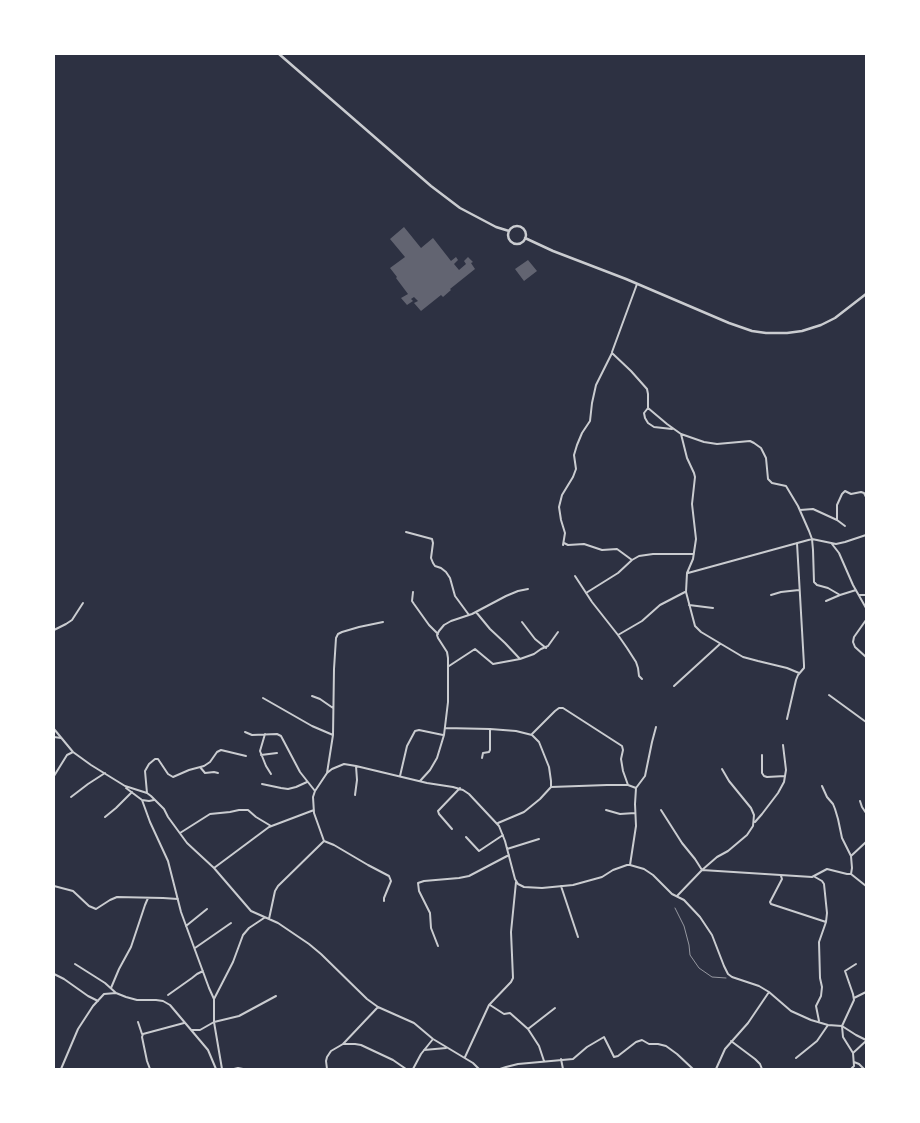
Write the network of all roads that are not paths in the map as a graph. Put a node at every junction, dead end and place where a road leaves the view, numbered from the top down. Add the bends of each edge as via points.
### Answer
1 (279, 54) edge
2 (509, 231) junction
3 (525, 238) junction
4 (637, 284) junction
5 (866, 294) edge
6 (612, 353) junction
7 (648, 408) junction
8 (674, 429) junction
9 (681, 434) junction
10 (866, 497) edge
11 (800, 510) junction
12 (837, 520) junction
13 (845, 526) dead end
14 (406, 532) dead end
15 (866, 535) edge
16 (812, 539) junction
17 (797, 543) junction
18 (832, 544) junction
19 (694, 554) junction
20 (632, 560) junction
21 (687, 573) junction
22 (575, 576) dead end
23 (528, 589) dead end
24 (799, 590) junction
25 (856, 590) junction
26 (414, 592) dead end
27 (686, 592) junction
28 (586, 593) junction
29 (771, 595) dead end
30 (840, 595) junction
31 (859, 595) junction
32 (866, 595) edge
33 (826, 601) dead end
34 (82, 603) dead end
35 (689, 605) junction
36 (713, 608) dead end
37 (866, 608) edge
38 (476, 612) junction
39 (469, 615) junction
40 (866, 620) edge
41 (384, 622) dead end
42 (522, 622) dead end
43 (54, 630) edge
44 (558, 632) dead end
45 (438, 634) junction
46 (618, 635) junction
47 (720, 644) junction
48 (546, 648) junction
49 (866, 657) edge
50 (520, 659) junction
51 (448, 667) junction
52 (799, 673) junction
53 (642, 679) dead end
54 (674, 686) dead end
55 (829, 695) dead end
56 (312, 696) dead end
57 (263, 698) dead end
58 (333, 708) junction
59 (788, 719) dead end
60 (866, 722) edge
61 (656, 727) dead end
62 (444, 728) junction
63 (54, 729) edge
64 (490, 729) junction
65 (245, 732) dead end
66 (265, 734) junction
67 (333, 735) junction
68 (444, 735) junction
69 (532, 735) junction
70 (54, 737) edge
71 (61, 738) junction
72 (783, 745) dead end
73 (73, 752) junction
74 (277, 753) dead end
75 (261, 755) junction
76 (762, 755) dead end
77 (246, 756) dead end
78 (482, 758) dead end
79 (356, 766) junction
80 (200, 767) junction
81 (722, 769) dead end
82 (218, 772) dead end
83 (105, 773) junction
84 (327, 773) junction
85 (271, 774) dead end
86 (54, 776) edge
87 (400, 776) junction
88 (785, 776) junction
89 (420, 781) junction
90 (307, 782) junction
91 (262, 784) dead end
92 (628, 785) junction
93 (124, 786) junction
94 (822, 786) dead end
95 (551, 787) junction
96 (460, 788) junction
97 (636, 788) junction
98 (315, 791) junction
99 (132, 792) junction
100 (147, 794) junction
101 (355, 795) dead end
102 (71, 797) dead end
103 (142, 800) junction
104 (154, 800) junction
105 (860, 802) dead end
106 (314, 810) junction
107 (606, 810) dead end
108 (661, 810) dead end
109 (635, 813) junction
110 (866, 814) edge
111 (105, 817) dead end
112 (498, 823) junction
113 (754, 823) junction
114 (271, 826) junction
115 (452, 828) dead end
116 (180, 832) junction
117 (503, 835) junction
118 (466, 838) dead end
119 (538, 839) dead end
120 (324, 841) junction
121 (866, 842) edge
122 (507, 849) junction
123 (509, 855) junction
124 (851, 856) junction
125 (630, 865) junction
126 (214, 868) junction
127 (702, 870) junction
128 (851, 874) junction
129 (781, 876) junction
130 (814, 877) junction
131 (516, 882) junction
132 (54, 886) edge
133 (561, 886) junction
134 (866, 886) edge
135 (677, 896) junction
136 (148, 898) junction
137 (178, 899) junction
138 (384, 902) dead end
139 (208, 909) dead end
140 (265, 918) junction
141 (268, 919) junction
142 (826, 922) junction
143 (231, 923) dead end
144 (186, 926) junction
145 (578, 937) dead end
146 (438, 946) dead end
147 (195, 948) junction
148 (75, 964) dead end
149 (856, 964) dead end
150 (203, 971) junction
151 (54, 974) edge
152 (111, 988) junction
153 (116, 992) junction
154 (769, 992) junction
155 (866, 992) edge
156 (168, 995) dead end
157 (276, 996) dead end
158 (854, 998) junction
159 (214, 999) junction
160 (98, 1001) junction
161 (490, 1005) junction
162 (378, 1007) junction
163 (555, 1008) dead end
164 (819, 1021) junction
165 (138, 1022) dead end
166 (214, 1022) junction
167 (184, 1023) junction
168 (828, 1024) junction
169 (842, 1026) junction
170 (528, 1029) junction
171 (190, 1030) junction
172 (143, 1034) junction
173 (433, 1039) junction
174 (866, 1040) edge
175 (731, 1042) junction
176 (343, 1044) junction
177 (448, 1048) junction
178 (424, 1050) junction
179 (853, 1053) junction
180 (465, 1058) junction
181 (796, 1058) dead end
182 (561, 1059) junction
183 (544, 1061) junction
184 (854, 1062) junction
185 (61, 1069) edge
186 (150, 1069) edge
187 (216, 1069) edge
188 (222, 1069) edge
189 (234, 1069) edge
190 (243, 1069) edge
191 (327, 1069) edge
192 (406, 1069) edge
193 (413, 1069) edge
194 (479, 1069) edge
195 (500, 1069) edge
196 (562, 1069) edge
197 (693, 1069) edge
198 (716, 1069) edge
199 (762, 1069) edge
200 (851, 1069) edge
201 (864, 1069) edge

1 - 2 street via 431,186 460,208
2 - 3 street via 516,226 521,227
2 - 3 street via 510,240 514,243
3 - 4 street
4 - 5 street via 729,323 766,333 798,332 821,325
4 - 6 street
6 - 7 street via 646,389
6 - 20 street via 596,385 590,421 577,445 574,455 576,470 562,495 560,520 563,544 618,550
7 - 8 street
7 - 8 street via 644,413 648,423 654,427
8 - 9 street
9 - 11 street via 717,444 754,443 766,458 769,480 786,486
9 - 19 street via 695,477 692,504 696,534
10 - 12 street via 862,492 844,492 837,505
11 - 12 street via 812,509
11 - 16 street
12 - 13 street
14 - 39 street via 432,539 432,563 446,572 455,596
15 - 18 street
16 - 17 street
16 - 18 street
16 - 30 street via 814,582
17 - 21 street
17 - 24 street
18 - 25 street
19 - 20 street via 642,555
19 - 21 street
20 - 28 street
21 - 27 street
22 - 28 street
23 - 38 street
24 - 29 street
24 - 52 street via 804,665
25 - 30 street
25 - 31 street
26 - 45 street via 414,604
27 - 35 street
27 - 46 street via 660,605 642,621
28 - 46 street
30 - 33 street
31 - 32 street
31 - 37 street
34 - 43 street via 72,620
35 - 36 street
35 - 47 street via 697,630
38 - 39 street
38 - 50 street
39 - 45 street via 448,622
40 - 49 street via 853,642
41 - 58 street via 338,634
42 - 48 street
44 - 48 street
45 - 51 street
46 - 53 street via 636,662
47 - 52 street via 746,658
47 - 54 street
48 - 50 street
50 - 51 street via 494,664 475,650
51 - 62 street
52 - 59 street
55 - 60 street
56 - 58 street
57 - 67 street
58 - 67 street
61 - 97 street via 645,776
62 - 64 street
62 - 68 street
63 - 71 street
64 - 69 street
64 - 78 street via 490,750 483,753
65 - 66 street
66 - 75 street
66 - 90 street via 281,736
67 - 84 street
68 - 87 street via 414,731
68 - 89 street via 435,763
69 - 92 street via 555,711 563,708 622,746 621,759
69 - 95 street via 539,742 547,761
70 - 71 street
71 - 73 street
72 - 88 street
73 - 83 street
73 - 86 street via 67,754
74 - 75 street
75 - 85 street
76 - 88 street via 762,773 767,777
77 - 80 street via 221,750
79 - 84 street via 344,764
79 - 87 street
79 - 101 street
80 - 82 street via 205,773
80 - 100 street via 173,777 155,759 146,771
81 - 113 street via 749,805
83 - 93 street
83 - 102 street
84 - 98 street
87 - 89 street
88 - 113 street via 778,793
89 - 96 street
90 - 91 street via 288,788
90 - 98 street
92 - 95 street
92 - 97 street
93 - 99 street
93 - 100 street
94 - 124 street via 833,804 842,838
95 - 112 street via 524,812
96 - 112 street
96 - 115 street via 438,812
97 - 109 street
98 - 106 street
99 - 103 street
99 - 111 street
100 - 104 street
103 - 104 street
103 - 137 street via 168,861
104 - 116 street
105 - 110 street
106 - 114 street
106 - 120 street
107 - 109 street via 620,814
108 - 127 street
109 - 125 street
112 - 117 street
113 - 127 street via 747,835
114 - 116 street via 248,810 239,810 210,814
114 - 126 street
116 - 126 street
117 - 118 street via 480,851
117 - 122 street
119 - 122 street
120 - 138 street via 389,876 391,880
120 - 141 street via 278,886
121 - 124 street
122 - 123 street
123 - 131 street
123 - 146 street via 469,876 418,883
124 - 128 street
125 - 133 street via 602,877
125 - 135 street via 653,875
126 - 140 street via 251,911
127 - 129 street
127 - 135 street
128 - 130 street via 827,869
128 - 134 street
129 - 130 street
129 - 142 street via 771,904
130 - 142 street via 824,884
131 - 133 street via 528,888
131 - 161 street via 511,932 513,978
132 - 136 street via 73,891 96,909 117,898
133 - 145 street
135 - 154 street via 689,904 706,925 728,974
136 - 137 street
136 - 152 street via 131,947
137 - 144 street
139 - 144 street
140 - 141 street
140 - 159 street via 243,935
141 - 162 street via 278,922 309,944
142 - 164 street via 819,942 822,990 816,1006
143 - 147 street
144 - 147 street
147 - 150 street
148 - 152 street
149 - 158 street via 845,971
150 - 156 street
150 - 159 street
151 - 160 street
152 - 153 street
153 - 160 street via 104,994
153 - 167 street via 137,1000 166,1003
154 - 164 street via 791,1011
154 - 175 street
155 - 158 street
157 - 166 street via 239,1016
158 - 169 street
159 - 166 street
160 - 185 street via 78,1029
161 - 170 street via 504,1014 510,1013
161 - 180 street
162 - 173 street via 414,1023
162 - 176 street
163 - 170 street
164 - 168 street
165 - 172 street
166 - 171 street via 203,1030
166 - 188 street
167 - 171 street
167 - 172 street
168 - 169 street
168 - 181 street via 817,1041
169 - 174 street
169 - 179 street via 842,1037
170 - 183 street
171 - 187 street via 208,1050
172 - 186 street
173 - 177 street
173 - 178 street
174 - 179 street
175 - 198 street
175 - 199 street via 756,1059
176 - 191 street via 329,1054
176 - 192 street via 359,1044
177 - 178 street
177 - 180 street
178 - 193 street
179 - 184 street
180 - 194 street
182 - 183 street
182 - 196 street
182 - 197 street via 574,1058 604,1037 614,1057 642,1040 666,1046
183 - 195 street
184 - 200 street
184 - 201 street
189 - 190 street

